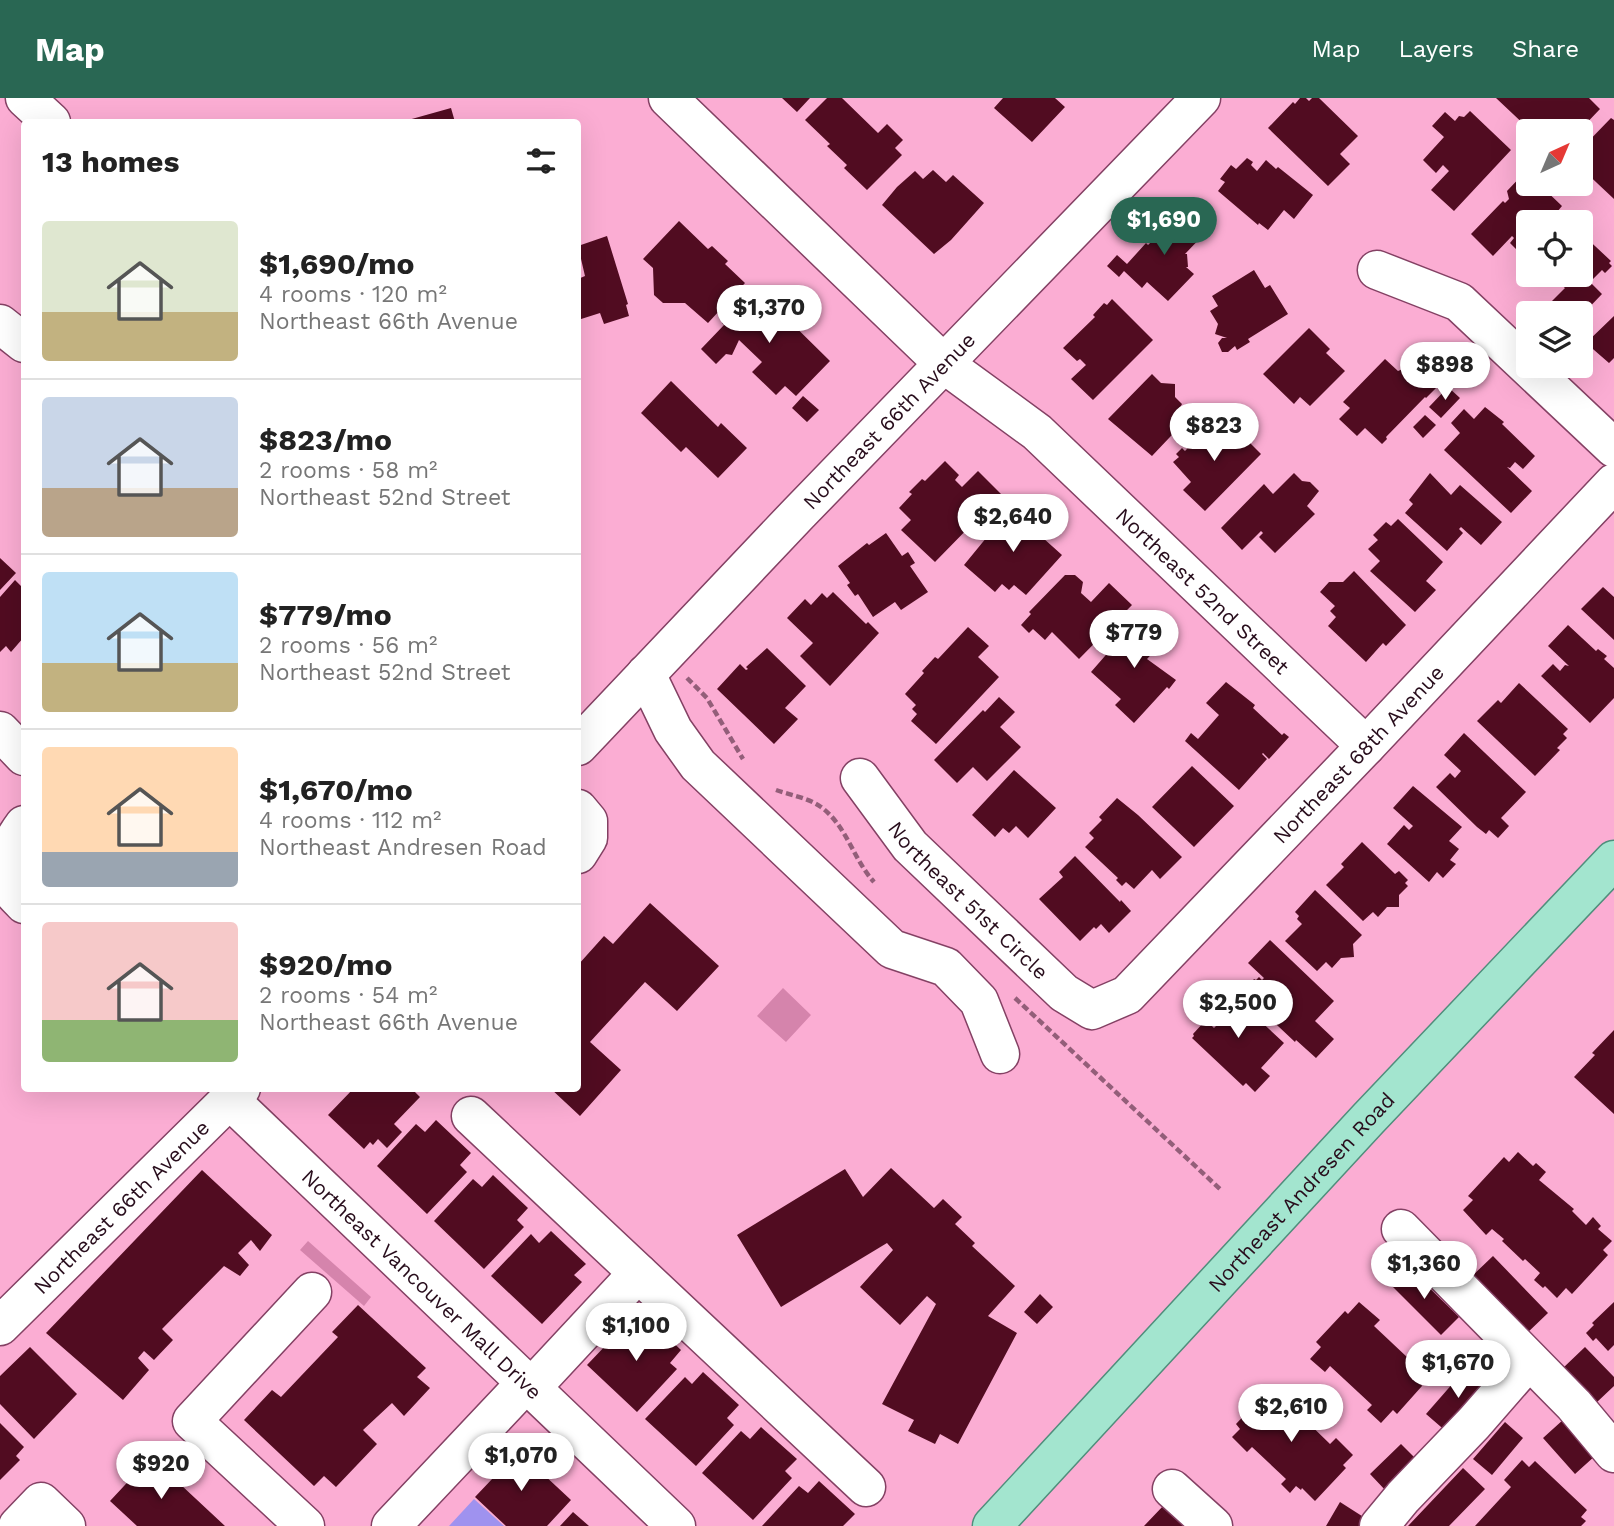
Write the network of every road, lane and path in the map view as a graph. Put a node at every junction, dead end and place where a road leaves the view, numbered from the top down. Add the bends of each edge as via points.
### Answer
1 (25, 98) edge
2 (668, 98) edge
3 (1200, 98) edge
4 (48, 119) edge
5 (1377, 270) dead end
6 (0, 324) edge
7 (21, 341) edge
8 (944, 364) junction
9 (1614, 449) edge
10 (1614, 483) edge
11 (646, 674) junction
12 (0, 731) edge
13 (581, 743) edge
14 (1366, 746) junction
15 (21, 753) edge
16 (860, 778) dead end
17 (581, 813) edge
18 (21, 829) edge
19 (581, 849) edge
20 (1614, 860) edge
21 (21, 901) edge
22 (1092, 1010) joint
23 (1000, 1054) dead end
24 (235, 1094) edge
25 (471, 1116) dead end
26 (1401, 1229) dead end
27 (638, 1273) junction
28 (312, 1292) dead end
29 (7, 1307) edge
30 (1529, 1360) junction
31 (529, 1385) junction
32 (1614, 1453) edge
33 (866, 1487) dead end
34 (1172, 1489) dead end
35 (18, 1526) edge
36 (66, 1526) edge
37 (305, 1526) edge
38 (391, 1526) edge
39 (676, 1526) edge
40 (992, 1526) edge
41 (1213, 1526) edge
42 (1379, 1526) edge

1 - 4 street
2 - 8 street, Northeast 52nd Street
3 - 8 street, Northeast 66th Avenue
5 - 9 street via 1459,302
6 - 7 street
8 - 11 street, Northeast 66th Avenue
8 - 14 street, Northeast 52nd Street via 1037,432
10 - 14 street, Northeast 68th Avenue
11 - 13 street, Northeast 66th Avenue
11 - 23 street via 673,730 698,765 892,949 946,967 979,1001
12 - 15 street
14 - 22 street, Northeast 68th Avenue via 1126,995
16 - 22 street, Northeast 51st Circle via 910,846 1064,993
17 - 19 street via 588,821 588,838
18 - 21 street via 2,871 6,884
20 - 40 main road, Northeast Andresen Road
24 - 29 street, Northeast 66th Avenue
24 - 31 street, Northeast Vancouver Mall Drive
25 - 27 street
26 - 30 street
27 - 31 street
27 - 33 street
28 - 37 street via 192,1422
30 - 32 street
30 - 42 street
31 - 38 street
31 - 39 street, Northeast Vancouver Mall Drive
34 - 41 street
35 - 36 street via 41,1502

